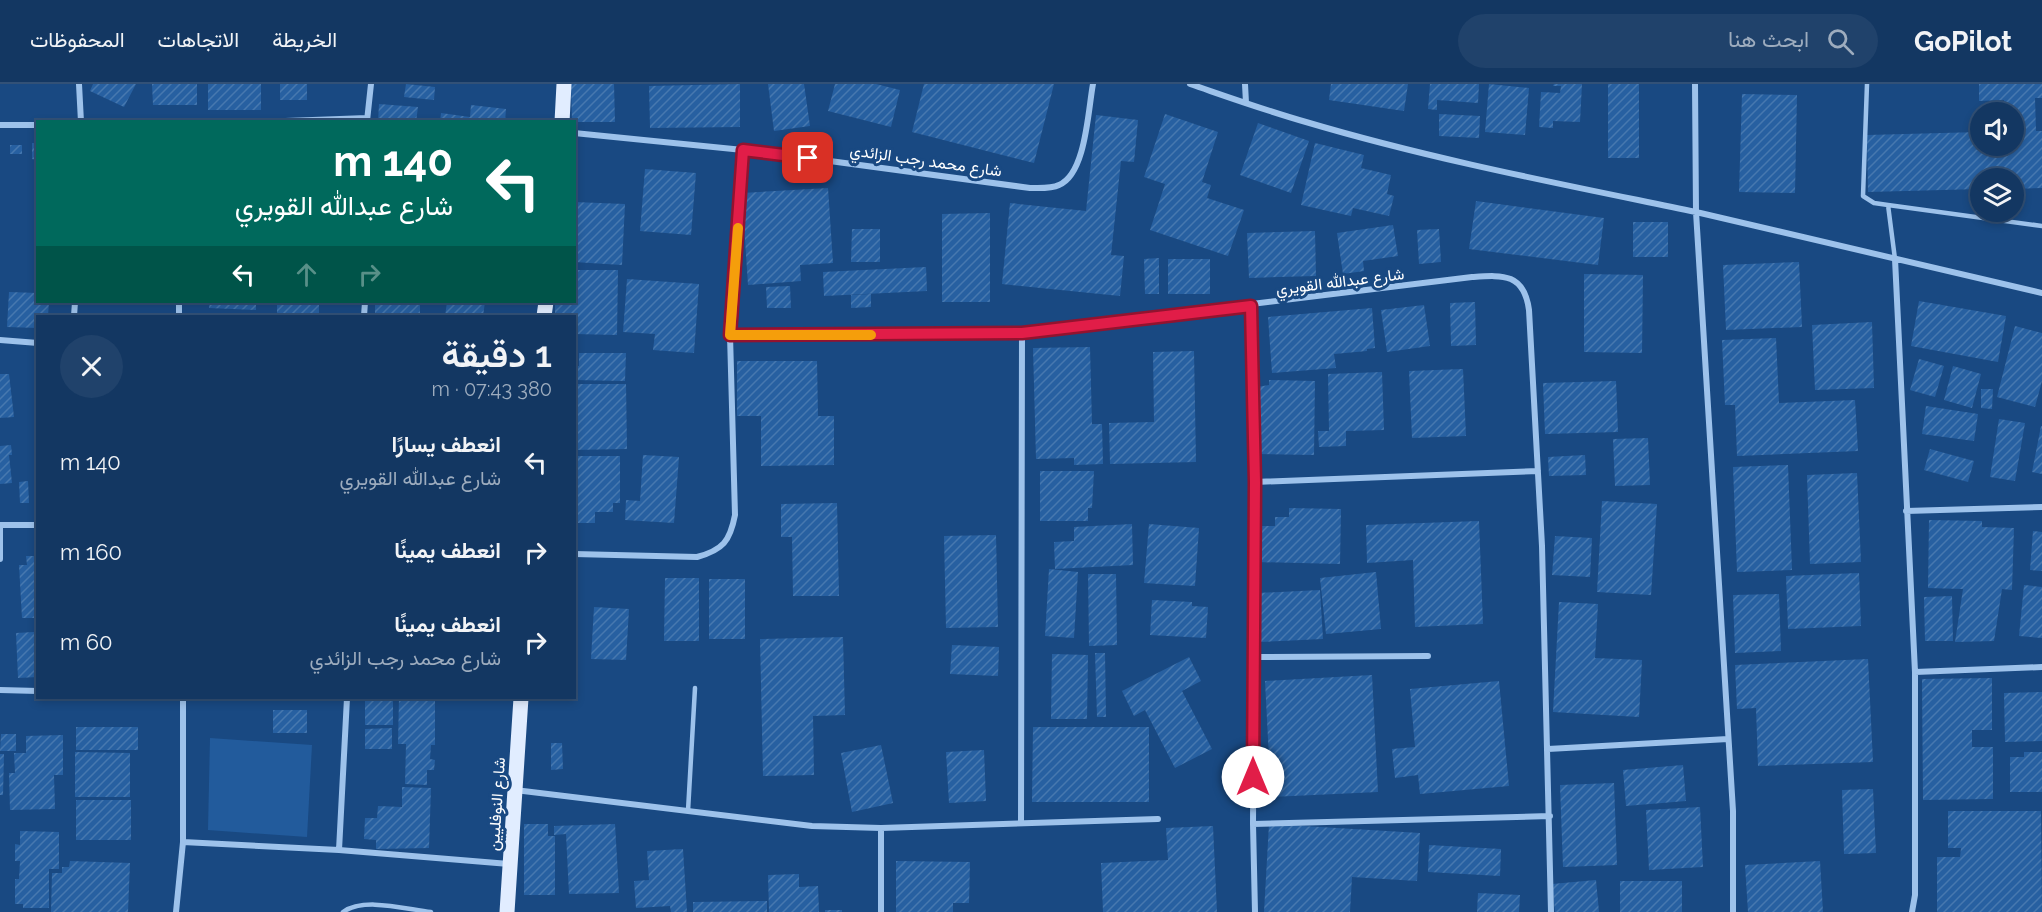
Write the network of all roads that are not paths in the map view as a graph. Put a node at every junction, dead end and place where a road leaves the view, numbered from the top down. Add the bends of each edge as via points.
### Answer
1 (79, 84) edge
2 (371, 84) edge
3 (564, 84) edge
4 (1093, 84) edge
5 (1190, 84) edge
6 (1245, 84) edge
7 (1695, 84) edge
8 (1867, 84) edge
9 (1246, 103) junction
10 (81, 120) edge
11 (367, 120) edge
12 (562, 120) edge
13 (0, 125) edge
14 (36, 125) edge
15 (576, 132) edge
16 (743, 150) junction
17 (1888, 205) junction
18 (1696, 212) junction
19 (2042, 226) edge
20 (1895, 258) junction
21 (2042, 293) edge
22 (1251, 306) junction
23 (1022, 333) junction
24 (730, 335) junction
25 (0, 340) edge
26 (36, 343) edge
27 (1538, 471) junction
28 (1255, 482) junction
29 (2042, 507) edge
30 (1906, 511) junction
31 (0, 525) edge
32 (36, 525) edge
33 (576, 554) edge
34 (0, 560) edge
35 (1428, 656) dead end
36 (1254, 657) junction
37 (2042, 668) edge
38 (1915, 672) junction
39 (695, 688) dead end
40 (0, 690) edge
41 (36, 691) edge
42 (183, 699) edge
43 (347, 699) edge
44 (521, 699) edge
45 (1728, 739) junction
46 (1548, 749) junction
47 (515, 790) junction
48 (688, 811) junction
49 (1550, 816) junction
50 (1158, 819) dead end
51 (1021, 823) junction
52 (1253, 824) junction
53 (881, 828) junction
54 (183, 842) junction
55 (339, 850) junction
56 (510, 864) junction
57 (176, 912) edge
58 (343, 912) edge
59 (430, 912) edge
60 (507, 912) edge
61 (881, 912) edge
62 (1255, 912) edge
63 (1551, 912) edge
64 (1733, 912) edge
65 (1912, 912) edge

1 - 10 street
2 - 11 street
3 - 12 main road
4 - 16 street, شارع محمد رجب الزائدي via 1079,161 1059,186 1030,188
5 - 9 street
6 - 9 street
7 - 18 street
8 - 17 lane via 1863,196
9 - 18 street via 1468,164
13 - 14 street
15 - 16 street, شارع محمد رجب الزائدي
16 - 24 street
17 - 19 lane
17 - 20 lane
18 - 20 street
18 - 45 street
20 - 21 street
20 - 30 street
22 - 23 street, شارع عبدالله القويري
22 - 27 street, شارع عبدالله القويري via 1472,277 1512,279 1527,295
22 - 28 street
23 - 24 street, شارع عبدالله القويري
23 - 51 street
24 - 33 street via 735,515 732,532 723,546 697,557
25 - 26 street
27 - 28 street
27 - 46 street
28 - 36 street
29 - 30 street
30 - 38 street
31 - 32 street
31 - 34 street
35 - 36 street
36 - 52 street
37 - 38 street
38 - 65 street
39 - 48 lane
40 - 41 street
42 - 54 street
43 - 55 street
44 - 47 main road, شارع النوفليين
45 - 46 street
45 - 64 street
46 - 49 street
47 - 48 street
47 - 56 main road, شارع النوفليين
48 - 53 street via 812,826
49 - 52 street
49 - 63 street
50 - 51 street
51 - 53 street
52 - 62 street
53 - 61 street
54 - 55 street
54 - 57 street
55 - 56 street
56 - 60 main road, شارع النوفليين
58 - 59 lane via 363,904

